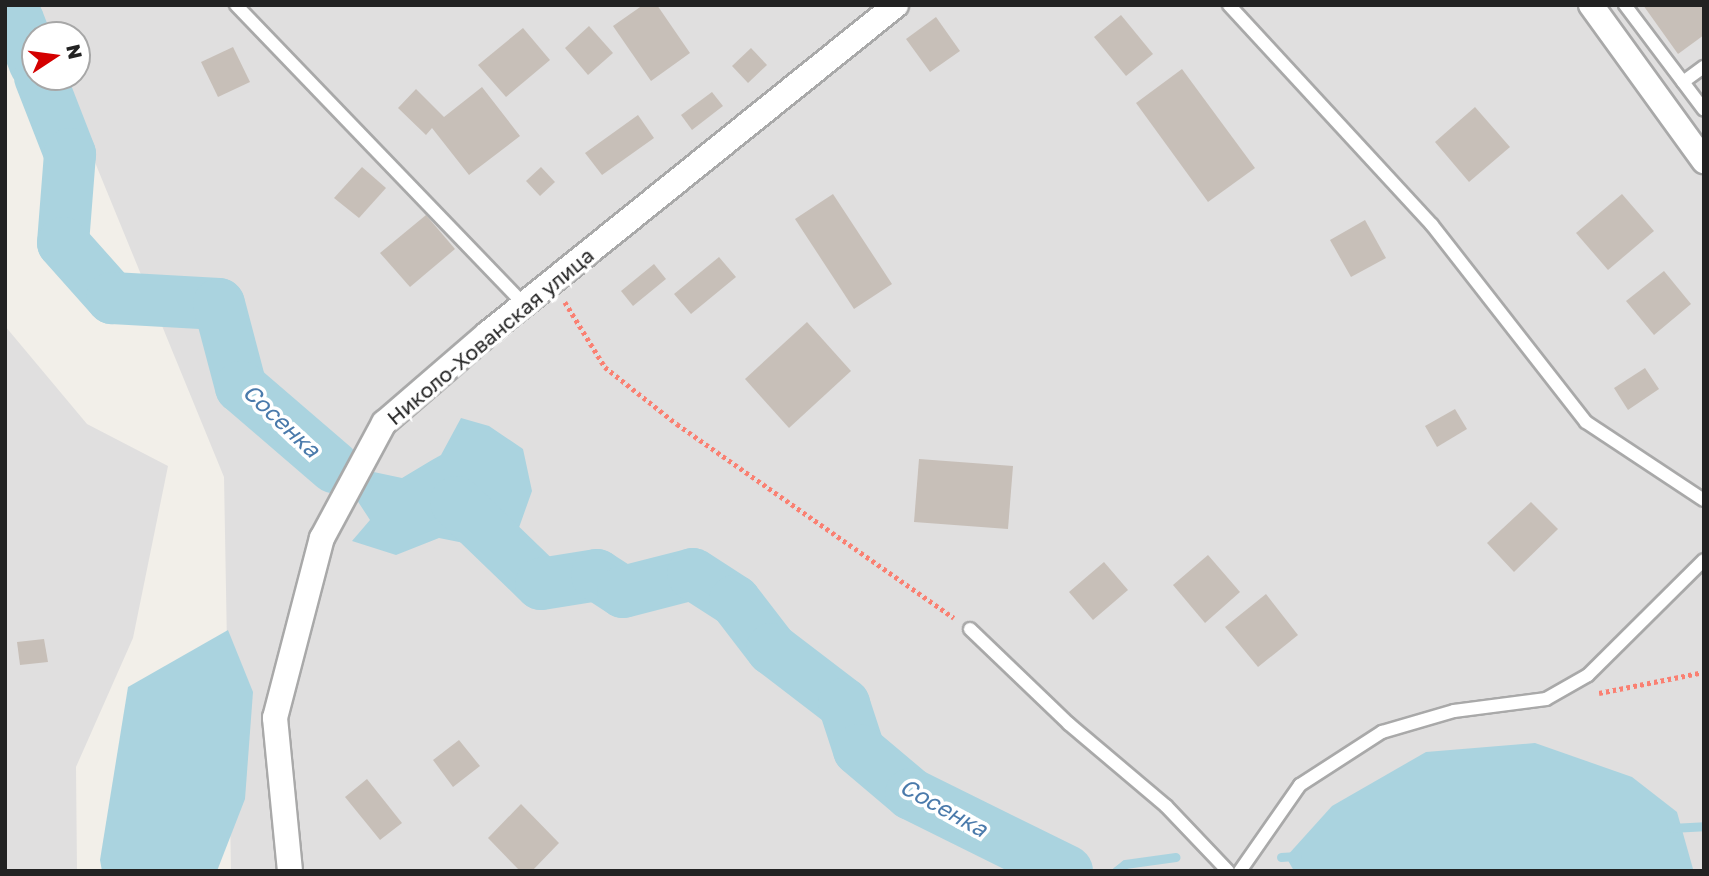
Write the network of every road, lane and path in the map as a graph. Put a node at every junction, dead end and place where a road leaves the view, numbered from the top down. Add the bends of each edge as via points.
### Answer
1 (236, 5) edge
2 (896, 5) edge
3 (1229, 5) edge
4 (1591, 5) edge
5 (1625, 5) edge
6 (1704, 67) edge
7 (1683, 82) junction
8 (1704, 110) edge
9 (1704, 160) edge
10 (559, 293) dead end
11 (524, 304) junction
12 (1704, 500) edge
13 (1704, 560) edge
14 (970, 629) joint
15 (1704, 672) edge
16 (1596, 693) dead end
17 (290, 871) edge
18 (1228, 871) edge
19 (1240, 871) edge

1 - 11 lane
2 - 11 street, Николо-Хованская улица
3 - 12 lane via 1432,225 1586,422
4 - 9 street
5 - 7 lane
6 - 7 lane
7 - 8 lane
10 - 14 path via 605,367 677,424
11 - 17 street, Николо-Хованская улица via 384,423 322,538 275,718
13 - 19 lane via 1588,675 1546,699 1454,711 1382,732 1300,785
14 - 18 lane via 1069,724 1166,806
15 - 16 path

